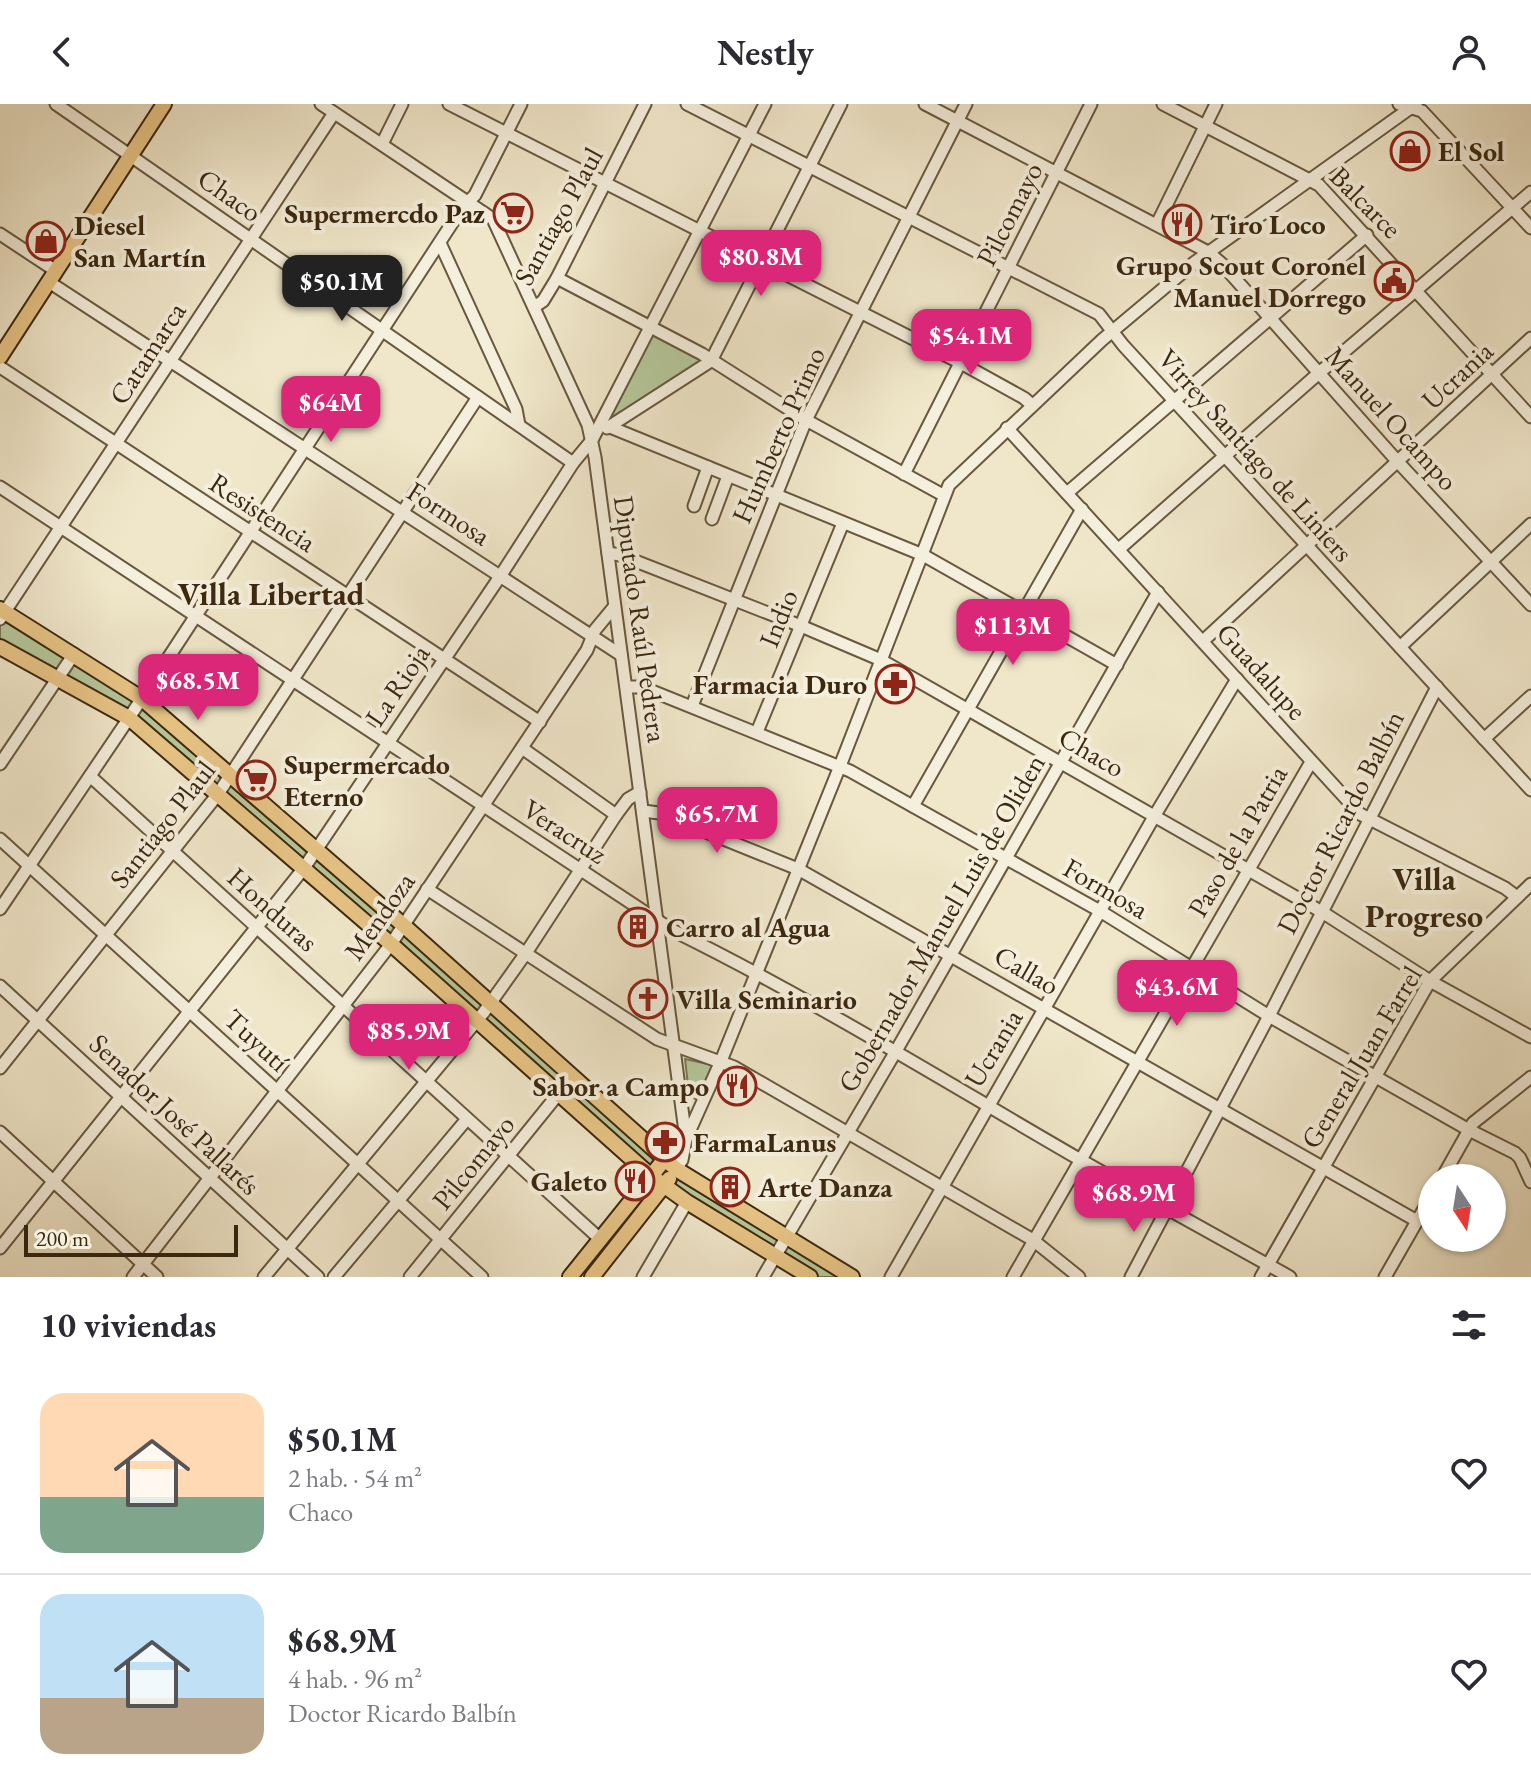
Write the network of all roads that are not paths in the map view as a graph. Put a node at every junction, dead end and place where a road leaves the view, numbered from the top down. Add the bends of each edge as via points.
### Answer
1 (56, 104) edge
2 (164, 104) edge
3 (321, 104) edge
4 (402, 104) edge
5 (449, 104) edge
6 (521, 104) edge
7 (645, 104) edge
8 (687, 104) edge
9 (765, 104) edge
10 (841, 104) edge
11 (925, 104) edge
12 (966, 104) edge
13 (1091, 104) edge
14 (1163, 104) edge
15 (1216, 104) edge
16 (1409, 105) edge
17 (334, 113) junction
18 (958, 120) junction
19 (1205, 126) junction
20 (506, 132) junction
21 (750, 135) junction
22 (382, 144) junction
23 (130, 156) junction
24 (810, 166) junction
25 (1057, 173) junction
26 (1312, 180) junction
27 (605, 183) junction
28 (1531, 192) edge
29 (469, 201) junction
30 (1513, 208) junction
31 (909, 216) junction
32 (1157, 224) junction
33 (1531, 228) edge
34 (701, 232) junction
35 (0, 234) edge
36 (1367, 235) junction
37 (250, 239) junction
38 (440, 243) junction
39 (1208, 252) junction
40 (760, 260) junction
41 (1008, 266) junction
42 (53, 276) junction
43 (557, 278) junction
44 (1417, 291) junction
45 (534, 307) junction
46 (862, 312) junction
47 (1270, 318) junction
48 (652, 327) junction
49 (383, 329) junction
50 (1113, 330) junction
51 (1531, 338) edge
52 (0, 357) edge
53 (172, 359) junction
54 (711, 361) junction
55 (959, 362) junction
56 (0, 367) edge
57 (1319, 373) junction
58 (1493, 375) junction
59 (478, 397) junction
60 (1174, 400) junction
61 (1032, 405) junction
62 (1531, 417) edge
63 (806, 420) junction
64 (519, 425) junction
65 (610, 427) junction
66 (1007, 428) junction
67 (592, 440) junction
68 (116, 443) junction
69 (304, 447) junction
70 (1224, 456) junction
71 (1398, 462) junction
72 (573, 463) junction
73 (708, 467) junction
74 (904, 474) junction
75 (728, 476) junction
76 (0, 487) edge
77 (1067, 493) junction
78 (775, 495) junction
79 (943, 495) junction
80 (694, 506) dead end
81 (1082, 509) junction
82 (403, 512) junction
83 (712, 519) dead end
84 (843, 523) junction
85 (1531, 524) edge
86 (59, 527) junction
87 (250, 532) junction
88 (1305, 545) junction
89 (1119, 549) junction
90 (608, 553) junction
91 (923, 555) junction
92 (1491, 561) junction
93 (501, 575) junction
94 (1158, 592) junction
95 (348, 597) junction
96 (735, 600) junction
97 (1531, 605) edge
98 (614, 607) junction
99 (2, 613) edge
100 (1025, 613) junction
101 (195, 615) junction
102 (801, 626) junction
103 (592, 637) junction
104 (1203, 641) junction
105 (0, 647) edge
106 (1400, 647) junction
107 (74, 654) junction
108 (621, 655) junction
109 (443, 660) junction
110 (881, 660) junction
111 (1117, 665) junction
112 (58, 678) junction
113 (1237, 679) junction
114 (292, 681) junction
115 (627, 687) junction
116 (1437, 687) junction
117 (1531, 696) edge
118 (141, 698) junction
119 (692, 706) junction
120 (969, 708) junction
121 (129, 718) junction
122 (540, 722) junction
123 (757, 732) junction
124 (1484, 739) junction
125 (386, 743) junction
126 (522, 748) junction
127 (1062, 762) junction
128 (1311, 762) junction
129 (0, 764) edge
130 (840, 766) junction
131 (230, 775) junction
132 (90, 776) junction
133 (1531, 790) edge
134 (640, 792) junction
135 (218, 794) junction
136 (482, 806) junction
137 (913, 806) junction
138 (643, 811) junction
139 (616, 815) junction
140 (1155, 815) junction
141 (1370, 820) junction
142 (0, 839) edge
143 (315, 848) junction
144 (172, 851) junction
145 (1006, 860) junction
146 (30, 865) junction
147 (304, 868) junction
148 (579, 869) junction
149 (798, 869) junction
150 (1248, 870) junction
151 (1531, 884) edge
152 (427, 889) junction
153 (1517, 897) junction
154 (0, 909) edge
155 (1100, 911) junction
156 (1322, 912) junction
157 (658, 922) junction
158 (402, 924) junction
159 (257, 926) junction
160 (105, 935) junction
161 (391, 944) junction
162 (526, 953) junction
163 (951, 954) junction
164 (1193, 967) junction
165 (757, 972) junction
166 (1430, 981) junction
167 (0, 986) edge
168 (490, 1003) junction
169 (343, 1005) junction
170 (1045, 1008) junction
171 (190, 1010) junction
172 (1269, 1016) junction
173 (38, 1020) junction
174 (476, 1021) junction
175 (1531, 1037) edge
176 (675, 1047) junction
177 (896, 1051) junction
178 (721, 1061) junction
179 (1137, 1063) junction
180 (0, 1068) edge
181 (572, 1077) junction
182 (1375, 1077) junction
183 (1531, 1077) edge
184 (426, 1080) junction
185 (277, 1091) junction
186 (558, 1094) junction
187 (121, 1097) junction
188 (987, 1105) junction
189 (1220, 1110) junction
190 (467, 1119) junction
191 (1469, 1130) junction
192 (0, 1132) edge
193 (848, 1134) junction
194 (685, 1142) junction
195 (507, 1156) junction
196 (1081, 1160) junction
197 (358, 1164) junction
198 (1450, 1164) edge
199 (670, 1165) junction
200 (1323, 1169) junction
201 (651, 1176) junction
202 (209, 1179) junction
203 (52, 1180) junction
204 (1531, 1182) edge
205 (664, 1187) junction
206 (940, 1188) junction
207 (398, 1201) junction
208 (687, 1202) junction
209 (1168, 1208) junction
210 (1417, 1221) joint
211 (788, 1238) junction
212 (600, 1239) junction
213 (441, 1240) junction
214 (1033, 1240) junction
215 (0, 1248) edge
216 (288, 1250) junction
217 (775, 1257) junction
218 (143, 1264) junction
219 (1268, 1264) junction
220 (133, 1277) edge
221 (157, 1277) edge
222 (264, 1277) edge
223 (318, 1277) edge
224 (334, 1277) edge
225 (410, 1277) edge
226 (482, 1277) edge
227 (570, 1277) edge
228 (592, 1277) edge
229 (643, 1277) edge
230 (763, 1277) edge
231 (810, 1277) edge
232 (852, 1277) edge
233 (891, 1277) edge
234 (1013, 1277) edge
235 (1079, 1277) edge
236 (1131, 1277) edge
237 (1261, 1277) edge
238 (1290, 1277) edge
239 (1385, 1277) edge

1 - 23 street, Chaco
2 - 23 main road
3 - 17 street, Diputado Raúl Pedrera
4 - 22 street
5 - 20 street
6 - 20 street
7 - 27 street, Santiago Plaul
8 - 21 street, Virrey Santiago de Liniers
9 - 21 street, La Rioja
10 - 24 street
11 - 18 street, Manuel Ocampo
12 - 18 street, Humberto Primo
13 - 25 street, Pilcomayo
14 - 19 street, Balcarce
15 - 19 street
16 - 26 street
16 - 30 street via 1422,111
17 - 22 street, Diputado Raúl Pedrera
17 - 37 street, Catamarca
18 - 25 street, Manuel Ocampo
18 - 31 street, Humberto Primo
19 - 26 street, Balcarce
19 - 32 street
20 - 27 street
20 - 29 street
21 - 24 street, Virrey Santiago de Liniers
21 - 34 street, La Rioja
22 - 29 street, Diputado Raúl Pedrera
23 - 37 street, Chaco
23 - 42 main road
24 - 31 street, Virrey Santiago de Liniers
24 - 40 street
25 - 32 street, Manuel Ocampo
25 - 41 street, Pilcomayo
26 - 36 street, Balcarce
26 - 39 street
27 - 34 street
27 - 43 street, Santiago Plaul
28 - 30 street
29 - 38 street
29 - 45 street, Diputado Raúl Pedrera via 497,225
30 - 33 street
30 - 44 street
31 - 41 street, Virrey Santiago de Liniers
31 - 46 street, Humberto Primo
32 - 39 street, Manuel Ocampo
34 - 40 street
34 - 48 street, La Rioja
35 - 42 street, Formosa
36 - 44 street, Balcarce
36 - 47 street
37 - 49 street, Chaco
37 - 53 street, Catamarca
38 - 49 street
38 - 64 street
39 - 47 street, Manuel Ocampo
39 - 50 street
40 - 46 street
40 - 54 street
41 - 50 street, Virrey Santiago de Liniers via 1099,314
41 - 55 street, Pilcomayo
42 - 52 main road
42 - 53 street, Formosa
43 - 45 street, Santiago Plaul
43 - 48 street
44 - 57 street
44 - 58 street, Balcarce
45 - 67 street, Diputado Raúl Pedrera
46 - 55 street
46 - 63 street, Humberto Primo
47 - 57 street, Manuel Ocampo
47 - 60 street
48 - 54 street
48 - 67 street, La Rioja
49 - 59 street, Chaco
49 - 69 street
50 - 60 street, Virrey Santiago de Liniers
50 - 61 street
51 - 58 street, Ucrania
53 - 68 street, Catamarca
53 - 69 street, Formosa
54 - 63 street
54 - 65 street
55 - 61 street
55 - 74 street, Pilcomayo
56 - 68 street, Resistencia
57 - 70 street
57 - 71 street, Manuel Ocampo
58 - 62 street, Balcarce
58 - 71 street, Ucrania
59 - 64 street, Chaco
59 - 82 street, Santiago Plaul
60 - 70 street, Virrey Santiago de Liniers
60 - 77 street
61 - 66 street
63 - 74 street
63 - 78 street, Humberto Primo
64 - 72 street, Chaco
65 - 67 street
65 - 73 street
66 - 77 street, Guadalupe
66 - 79 street
67 - 72 street, La Rioja
67 - 90 street, Diputado Raúl Pedrera
68 - 86 street, Catamarca
68 - 87 street, Resistencia
69 - 82 street, Formosa
69 - 87 street
70 - 88 street, Virrey Santiago de Liniers
70 - 89 street
71 - 88 street, Ucrania
71 - 92 street, Manuel Ocampo
72 - 93 street, La Rioja
73 - 75 street
73 - 80 street
74 - 79 street
75 - 78 street
75 - 83 street
76 - 86 street, Veracruz
77 - 81 street, Guadalupe
78 - 84 street
78 - 96 street, Humberto Primo
79 - 91 street
81 - 89 street, Guadalupe
81 - 100 street
82 - 93 street, Formosa
82 - 95 street, Santiago Plaul
84 - 91 street
84 - 102 street, Indio
85 - 92 street
86 - 99 street, Catamarca
86 - 101 street, Veracruz
87 - 95 street, Resistencia
87 - 101 street
88 - 104 street, Ucrania
88 - 106 street, Virrey Santiago de Liniers
89 - 94 street, Guadalupe
90 - 96 street, Chaco
90 - 98 street, Diputado Raúl Pedrera
91 - 100 street
91 - 110 street
92 - 97 street, Manuel Ocampo
92 - 106 street
93 - 103 street, Formosa
93 - 109 street, La Rioja
94 - 104 street, Guadalupe
94 - 111 street, Gobernador Manuel Luis de Oliden
95 - 109 street, Resistencia
95 - 114 street, Santiago Plaul
96 - 102 street, Chaco
96 - 119 street, Humberto Primo
98 - 103 street, Mendoza
98 - 108 street, Diputado Raúl Pedrera
99 - 107 main road
100 - 111 street
100 - 120 street
101 - 114 street, Veracruz
101 - 118 street
102 - 110 street, Chaco
102 - 123 street, Indio
103 - 108 street, Formosa
103 - 122 street, Mendoza
104 - 113 street, Guadalupe
105 - 112 main road
106 - 116 street, Virrey Santiago de Liniers
107 - 112 street
107 - 118 main road
108 - 115 street, Diputado Raúl Pedrera
109 - 122 street, Resistencia
109 - 125 street, La Rioja
110 - 120 street, Chaco
110 - 130 street
111 - 127 street, Gobernador Manuel Luis de Oliden
112 - 121 main road
112 - 129 street
113 - 128 street, Guadalupe
113 - 140 street, Ucrania
114 - 125 street, Veracruz
114 - 131 street, Santiago Plaul
115 - 119 street, Formosa via 642,687
115 - 134 street, Diputado Raúl Pedrera
116 - 124 street, Virrey Santiago de Liniers
116 - 141 street, Doctor Ricardo Balbín
117 - 124 street
118 - 121 street
118 - 131 main road
119 - 123 street, Formosa
120 - 127 street, Chaco
120 - 137 street
121 - 132 street
121 - 135 main road
122 - 126 street, Mendoza
123 - 130 street, Formosa
124 - 133 street, Virrey Santiago de Liniers
125 - 136 street, Veracruz
125 - 143 street, La Rioja
126 - 136 street, Mendoza
126 - 139 street
127 - 140 street, Chaco
127 - 145 street, Gobernador Manuel Luis de Oliden
128 - 141 street, Guadalupe
128 - 150 street, Paso de la Patria
130 - 137 street, Formosa
130 - 149 street
131 - 135 street, Santiago Plaul
131 - 143 main road
132 - 144 street, Honduras
132 - 146 street
134 - 138 street, Diputado Raúl Pedrera
134 - 139 street
135 - 144 street, Santiago Plaul
135 - 147 main road
136 - 148 street, Veracruz
136 - 152 street, Mendoza
137 - 145 street, Formosa
138 - 149 street, Callao
138 - 157 street, Diputado Raúl Pedrera
139 - 148 street
140 - 150 street, Chaco
140 - 155 street, Ucrania
141 - 153 street, Guadalupe
141 - 156 street, Doctor Ricardo Balbín
142 - 146 street, Tuyutí
143 - 147 street, La Rioja
143 - 158 main road
144 - 159 street, Honduras
144 - 160 street, Santiago Plaul
145 - 155 street, Formosa
145 - 163 street, Gobernador Manuel Luis de Oliden
146 - 154 street
146 - 160 street, Tuyutí
147 - 159 street, La Rioja
147 - 161 main road
148 - 157 street, Veracruz
148 - 162 street
149 - 163 street, Callao
149 - 165 street
150 - 156 street, Chaco
150 - 164 street, Paso de la Patria
151 - 153 street, General Juan Farrel
152 - 158 street, Mendoza
152 - 162 street
153 - 166 street, General Juan Farrel
155 - 164 street, Formosa
155 - 170 street, Ucrania
156 - 166 street, Chaco
156 - 172 street, Doctor Ricardo Balbín
157 - 165 street, Veracruz
157 - 176 street, Diputado Raúl Pedrera
158 - 161 street, Mendoza
158 - 168 main road
159 - 169 street, Honduras
159 - 171 street, La Rioja
160 - 171 street, Tuyutí
160 - 173 street, Santiago Plaul
161 - 169 street, Mendoza
161 - 174 main road
162 - 168 street
162 - 176 street
163 - 170 street, Callao
163 - 177 street, Gobernador Manuel Luis de Oliden
164 - 172 street, Formosa
164 - 179 street, Paso de la Patria
165 - 177 street, Veracruz
165 - 178 street
166 - 175 street, Chaco
166 - 182 street, General Juan Farrel
167 - 173 street, Senador José Pallarés
168 - 174 street
168 - 181 main road
169 - 184 street, Honduras
169 - 185 street, Mendoza
170 - 179 street, Callao
170 - 188 street, Ucrania
171 - 185 street, Tuyutí
171 - 187 street, La Rioja
172 - 182 street, Formosa
172 - 189 street, Doctor Ricardo Balbín
173 - 180 street, Santiago Plaul
173 - 187 street, Senador José Pallarés
174 - 184 street
174 - 186 main road
176 - 178 street
176 - 194 street, Diputado Raúl Pedrera
177 - 188 street, Veracruz
177 - 193 street, Gobernador Manuel Luis de Oliden
178 - 193 street
178 - 194 street
179 - 189 street, Callao
179 - 196 street, Paso de la Patria
181 - 186 street, Pilcomayo
181 - 199 main road
182 - 191 street, Formosa
182 - 200 street, General Juan Farrel
183 - 191 street
184 - 190 street, Honduras
184 - 197 street
185 - 197 street, Tuyutí
185 - 202 street, Mendoza
186 - 195 street, Pilcomayo
186 - 201 main road
187 - 202 street, Senador José Pallarés
187 - 203 street, La Rioja
188 - 196 street, Veracruz
188 - 206 street, Ucrania
189 - 200 street, Callao
189 - 209 street, Doctor Ricardo Balbín
190 - 195 street, Honduras
190 - 207 street
191 - 198 street
191 - 204 street, Formosa via 1519,1156
192 - 203 street
193 - 206 street
193 - 211 street, Gobernador Manuel Luis de Oliden
194 - 199 street via 682,1160
195 - 212 street, Honduras
195 - 213 street, Pilcomayo
196 - 209 street, Veracruz
196 - 214 street, Paso de la Patria
197 - 207 street, Tuyutí
197 - 216 street
199 - 201 main road
199 - 205 main road
199 - 211 main road
200 - 210 street, Callao
200 - 219 street, General Juan Farrel
201 - 205 main road
201 - 212 main road
202 - 216 street, Senador José Pallarés
202 - 218 street, Mendoza
203 - 215 street, La Rioja
203 - 218 street
205 - 208 main road
205 - 228 main road
206 - 214 street
206 - 233 street, Ucrania
207 - 213 street, Tuyutí
207 - 224 street
208 - 217 main road
208 - 229 street
209 - 219 street, Veracruz
209 - 236 street, Doctor Ricardo Balbín
210 - 239 street
211 - 217 street, Gobernador Manuel Luis de Oliden
211 - 232 main road
212 - 227 main road
213 - 225 street, Pilcomayo
213 - 226 street, Tuyutí
214 - 234 street, Paso de la Patria
214 - 235 street
216 - 222 street
216 - 223 street, Senador José Pallarés
217 - 230 street, Gobernador Manuel Luis de Oliden
217 - 231 main road
218 - 220 street, Mendoza
218 - 221 street
219 - 237 street, General Juan Farrel
219 - 238 street, Veracruz

